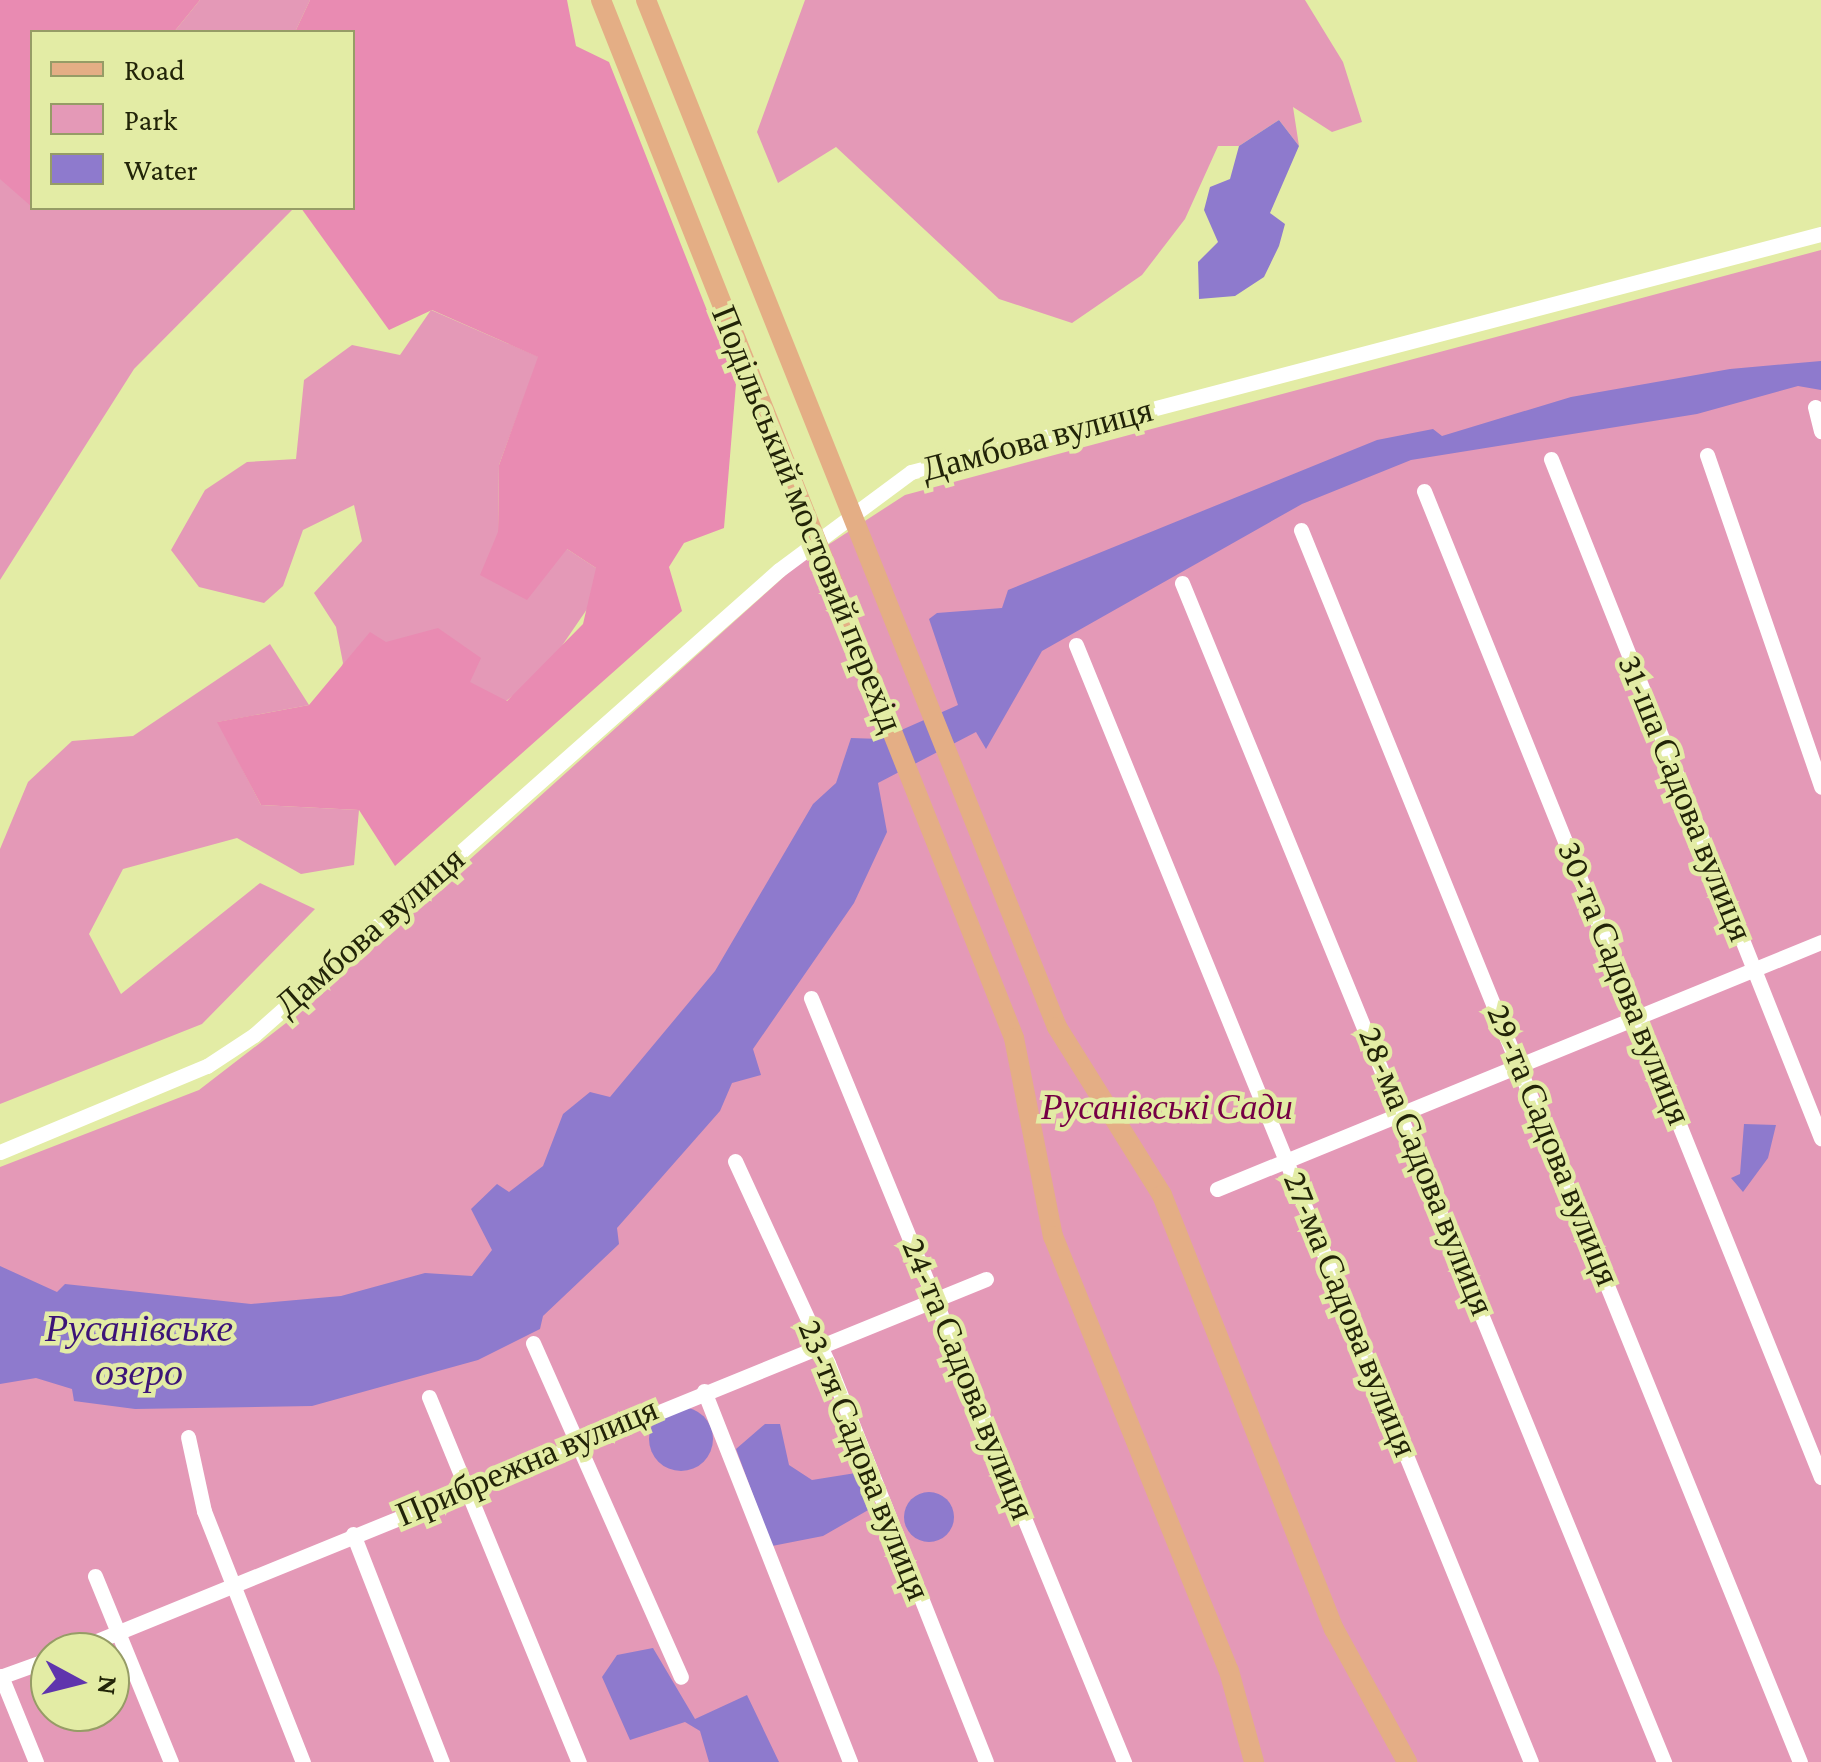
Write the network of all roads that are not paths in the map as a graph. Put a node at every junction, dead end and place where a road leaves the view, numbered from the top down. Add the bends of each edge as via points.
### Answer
1 (601, 0) edge
2 (646, 0) edge
3 (1821, 234) edge
4 (1816, 408) dead end
5 (1821, 431) edge
6 (1706, 455) dead end
7 (1551, 458) dead end
8 (1424, 491) dead end
9 (1301, 530) dead end
10 (1182, 583) dead end
11 (1076, 644) dead end
12 (1821, 788) edge
13 (1821, 942) edge
14 (1752, 968) junction
15 (811, 998) dead end
16 (1638, 1016) junction
17 (1521, 1064) junction
18 (1405, 1116) junction
19 (1821, 1138) edge
20 (0, 1152) edge
21 (1288, 1160) junction
22 (736, 1161) dead end
23 (1216, 1189) dead end
24 (986, 1279) dead end
25 (937, 1300) junction
26 (533, 1343) dead end
27 (820, 1344) junction
28 (704, 1391) junction
29 (430, 1397) dead end
30 (188, 1436) dead end
31 (580, 1443) junction
32 (1821, 1478) edge
33 (469, 1488) junction
34 (353, 1534) junction
35 (95, 1576) dead end
36 (237, 1582) junction
37 (118, 1632) edge
38 (126, 1632) edge
39 (130, 1662) edge
40 (30, 1666) edge
41 (1, 1677) edge
42 (681, 1677) dead end
43 (36, 1762) edge
44 (171, 1762) edge
45 (303, 1762) edge
46 (442, 1762) edge
47 (579, 1762) edge
48 (850, 1762) edge
49 (986, 1762) edge
50 (1124, 1762) edge
51 (1254, 1762) edge
52 (1407, 1762) edge
53 (1531, 1762) edge
54 (1664, 1762) edge
55 (1800, 1762) edge

1 - 51 main road, Подільський мостовий перехід via 1014,1038 1053,1236 1230,1672
2 - 52 main road, Подільський мостовий перехід via 1057,1026 1162,1194 1334,1629
3 - 20 street, Дамбова вулиця via 911,472 794,558 254,1035 207,1066
4 - 5 street
6 - 12 street
7 - 14 street, 31-ша Садова вулиця
8 - 16 street, 30-та Садова вулиця
9 - 17 street, 29-та Садова вулиця
10 - 18 street, 28-ма Садова вулиця
11 - 21 street, 27-ма Садова вулиця
13 - 14 street
14 - 16 street
14 - 19 street, 31-ша Садова вулиця
15 - 25 street, 24-та Садова вулиця
16 - 17 street
16 - 32 street, 30-та Садова вулиця
17 - 18 street
17 - 55 street, 29-та Садова вулиця
18 - 21 street
18 - 54 street, 28-ма Садова вулиця
21 - 23 street
21 - 53 street, 27-ма Садова вулиця
22 - 27 street, 23-тя Садова вулиця
24 - 25 street, Прибрежна вулиця
25 - 27 street, Прибрежна вулиця
25 - 50 street, 24-та Садова вулиця
26 - 31 street
27 - 28 street, Прибрежна вулиця
27 - 49 street, 23-тя Садова вулиця
28 - 31 street, Прибрежна вулиця
28 - 48 street
29 - 33 street
30 - 36 street via 204,1510
31 - 33 street, Прибрежна вулиця
31 - 42 street
33 - 34 street, Прибрежна вулиця
33 - 47 street
34 - 36 street, Прибрежна вулиця
34 - 46 street
35 - 37 street
36 - 38 street, Прибрежна вулиця
36 - 45 street
39 - 44 street
40 - 41 street
41 - 43 street

